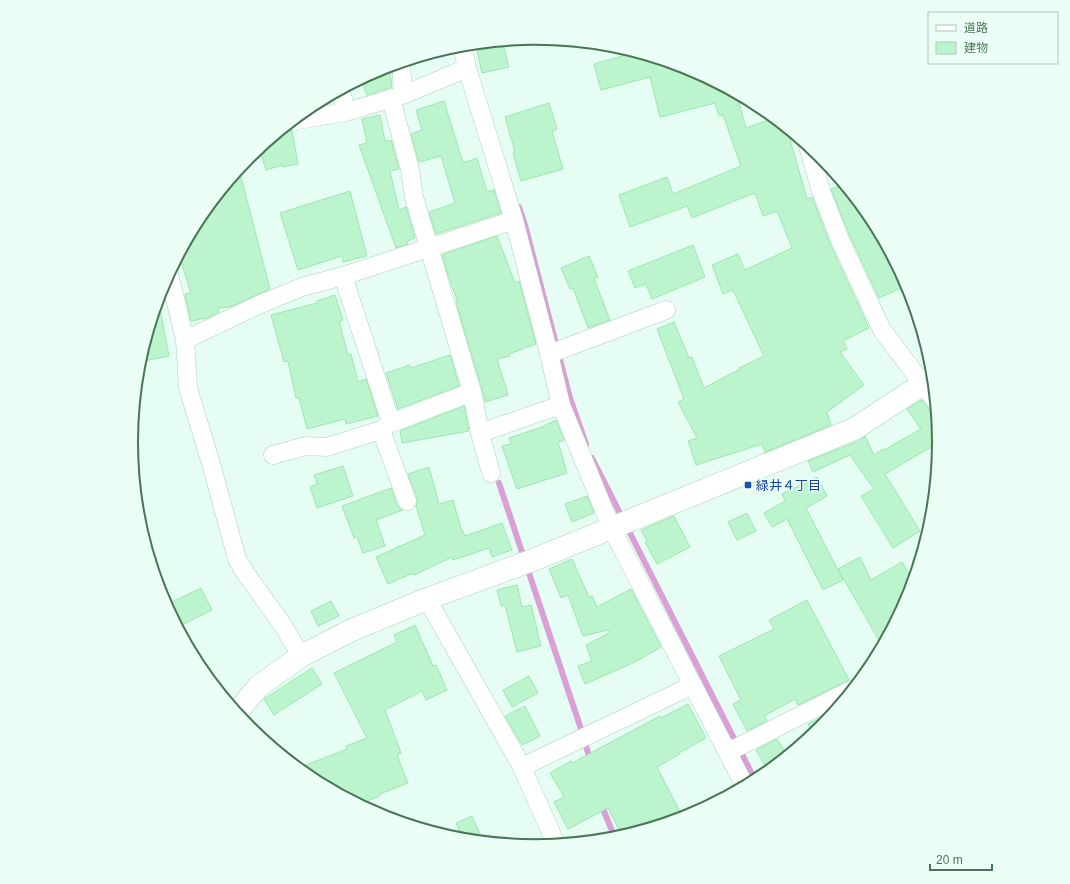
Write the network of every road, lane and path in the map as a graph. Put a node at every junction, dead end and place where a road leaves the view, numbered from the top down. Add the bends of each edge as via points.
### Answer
1 (464, 52) edge
2 (467, 68) junction
3 (400, 69) edge
4 (342, 95) edge
5 (397, 97) junction
6 (346, 112) junction
7 (303, 120) edge
8 (811, 157) edge
9 (514, 220) junction
10 (430, 248) junction
11 (343, 276) junction
12 (171, 283) edge
13 (666, 310) dead end
14 (184, 340) junction
15 (549, 354) junction
16 (928, 385) edge
17 (929, 388) edge
18 (472, 392) junction
19 (560, 405) junction
20 (386, 426) junction
21 (480, 433) junction
22 (273, 455) dead end
23 (491, 473) dead end
24 (407, 501) dead end
25 (611, 527) junction
26 (427, 599) junction
27 (301, 656) junction
28 (693, 685) junction
29 (840, 695) edge
30 (240, 708) edge
31 (728, 752) junction
32 (522, 767) junction
33 (742, 780) edge
34 (553, 838) edge

1 - 2 street
2 - 5 street
2 - 9 street
3 - 5 street
4 - 6 street
5 - 6 street
5 - 10 street via 414,197
6 - 7 street
8 - 16 street via 840,240 882,330
9 - 10 street
9 - 15 street
10 - 11 street
10 - 18 street
11 - 14 street via 302,287
11 - 20 street
12 - 14 street
13 - 15 street
14 - 27 street via 188,388 237,559
15 - 19 street
17 - 25 street via 854,429
18 - 20 street
18 - 21 street
19 - 21 street
19 - 25 street
20 - 22 street via 327,448 306,446
20 - 24 street
21 - 23 street
25 - 26 street
25 - 28 street
26 - 27 street via 352,630
26 - 32 street
27 - 30 street via 259,686
28 - 31 street
28 - 32 street
29 - 31 street
31 - 33 street
32 - 34 street

